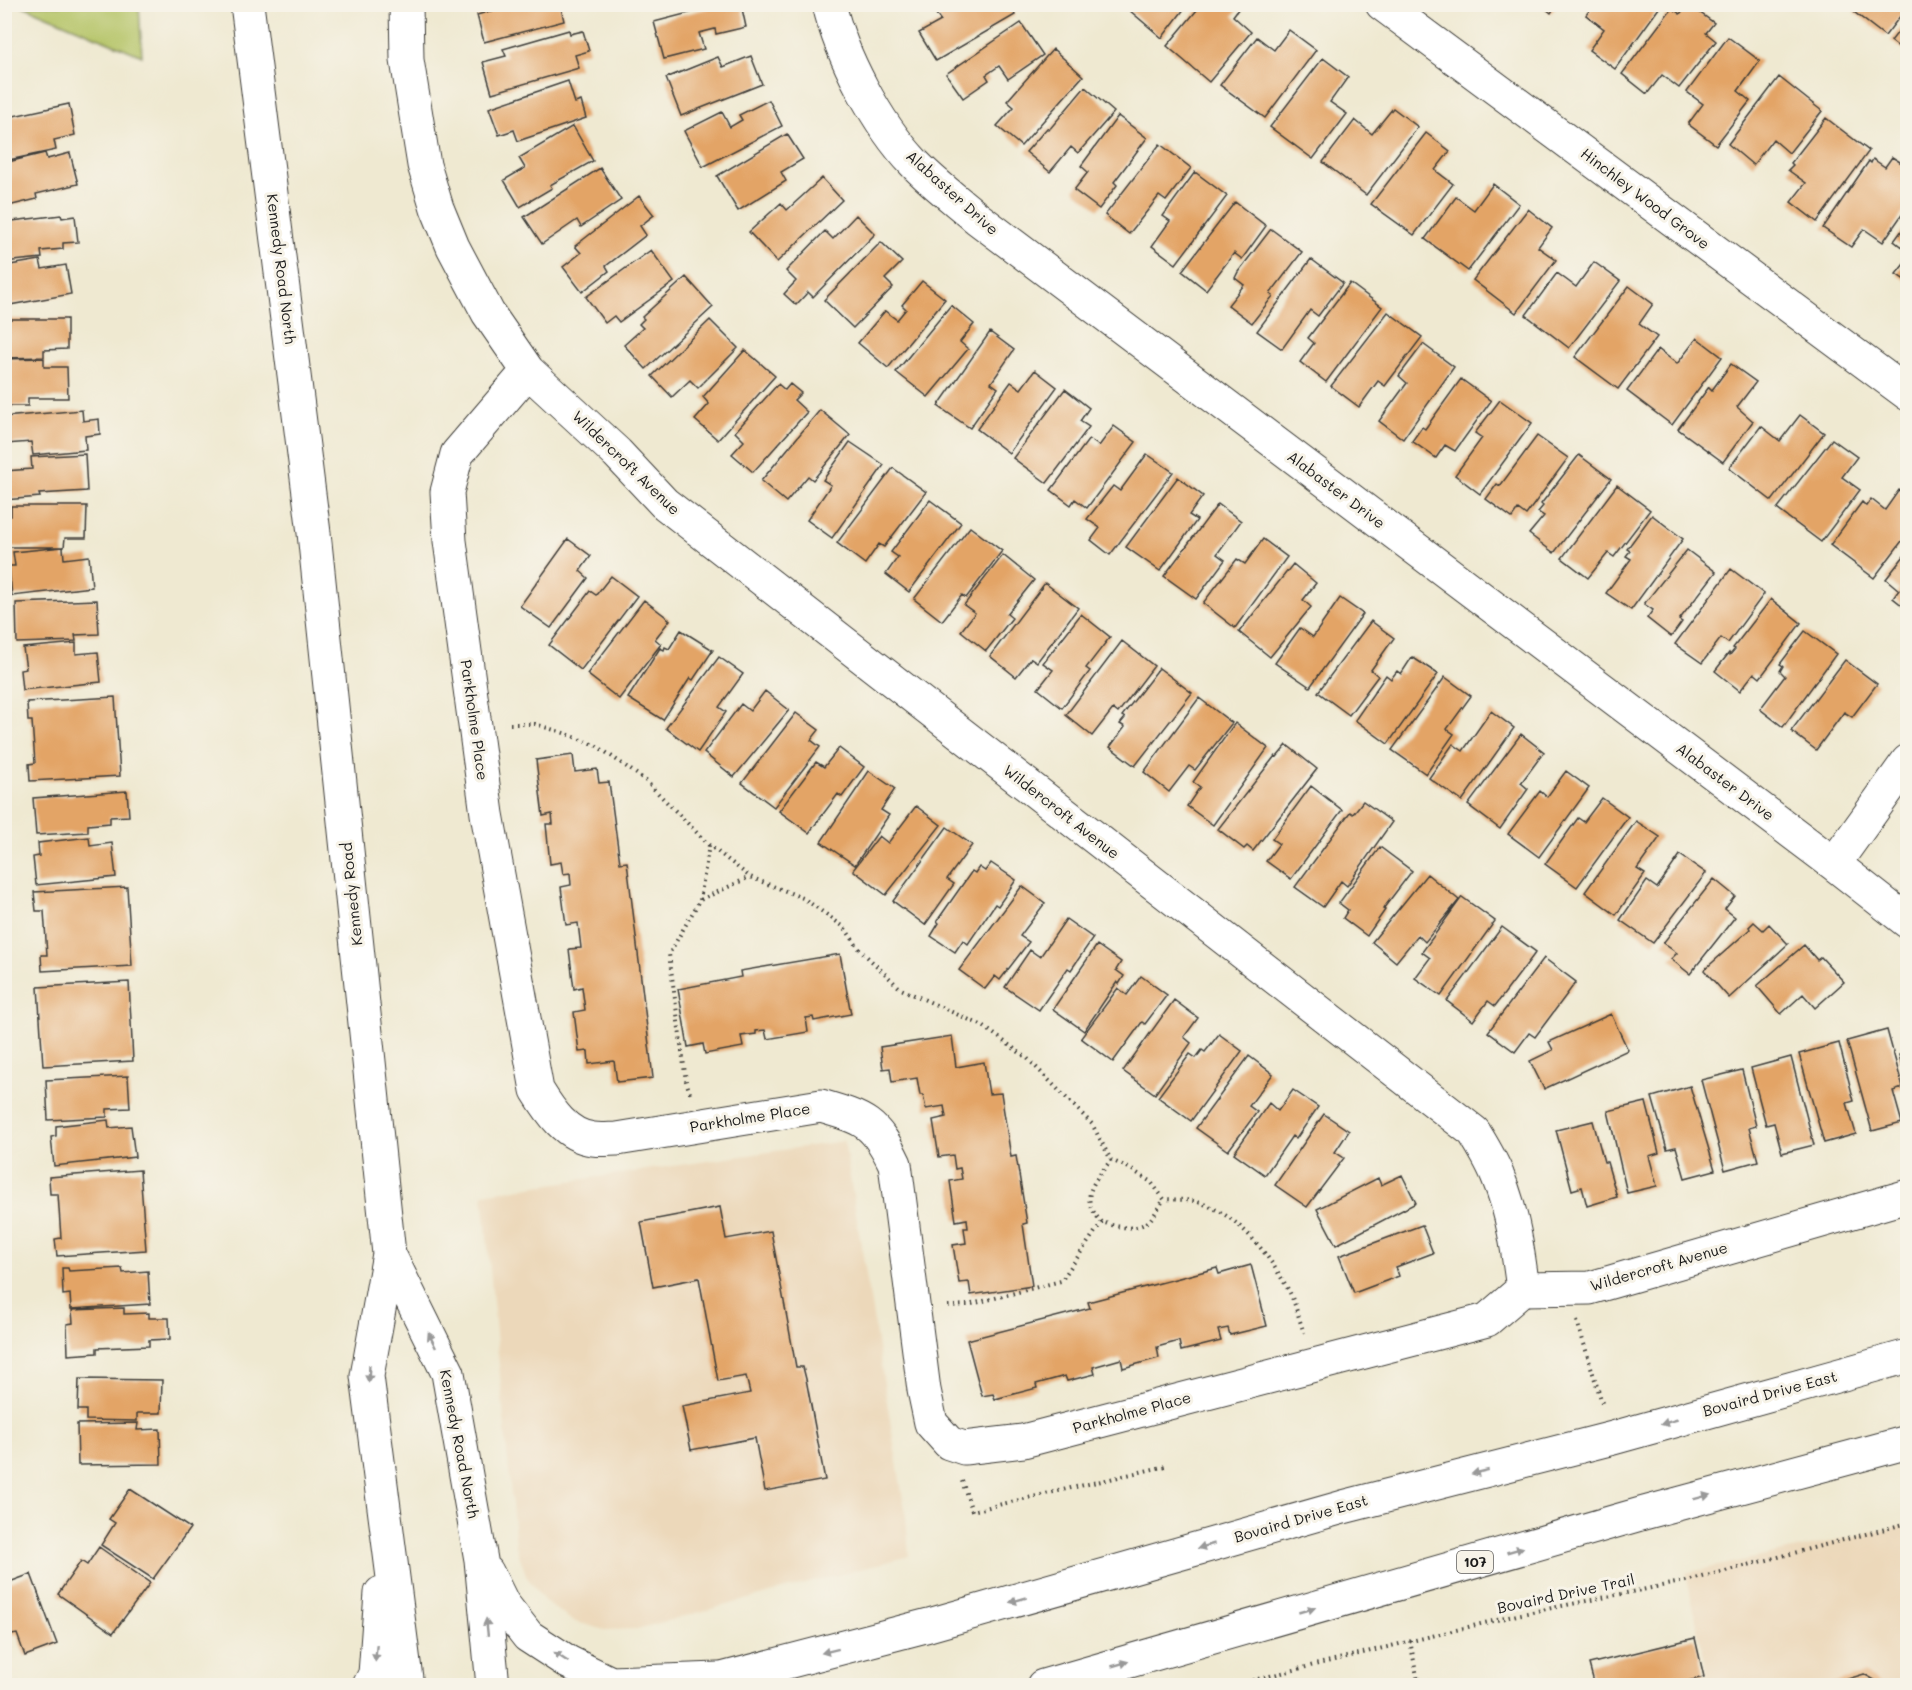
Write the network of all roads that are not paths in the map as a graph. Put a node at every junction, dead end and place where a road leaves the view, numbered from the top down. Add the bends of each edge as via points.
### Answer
1 (247, 4) edge
2 (406, 4) edge
3 (829, 4) edge
4 (1382, 4) edge
5 (528, 371) junction
6 (1908, 394) edge
7 (315, 533) joint
8 (1908, 761) edge
9 (1834, 864) junction
10 (1908, 922) edge
11 (1908, 1196) edge
12 (389, 1254) junction
13 (1523, 1289) junction
14 (1908, 1356) edge
15 (1908, 1442) edge
16 (386, 1532) junction
17 (481, 1560) junction
18 (707, 1682) edge
19 (369, 1686) edge
20 (407, 1686) edge
21 (493, 1686) edge
22 (1043, 1686) edge

1 - 7 street, Kennedy Road North
2 - 5 street, Wildercroft Avenue via 407,60 424,165 437,208 488,313
3 - 9 street, Alabaster Drive via 834,28 884,126 914,163 977,218
4 - 6 street, Hinchley Wood Grove
5 - 13 street, Wildercroft Avenue via 617,453 664,503 1474,1132 1498,1177 1510,1213
5 - 13 street, Parkholme Place via 457,454 447,492 487,814 537,1090 555,1118 591,1139 617,1139 821,1106 872,1126 895,1164 931,1423 949,1443 964,1448 1023,1441 1487,1320
7 - 12 street, Kennedy Road
8 - 9 street
9 - 10 street, Alabaster Drive
11 - 13 street, Wildercroft Avenue via 1590,1288
12 -> 16 street via 367,1376
17 -> 12 street, Kennedy Road North via 448,1374
14 -> 18 street, Bovaird Drive East via 1613,1438 1343,1507 929,1625
22 -> 15 street, 107 via 1644,1513
16 -> 19 street via 375,1674
16 - 20 street
18 -> 17 street, Bovaird Drive East via 611,1683 568,1662 528,1635 503,1604
21 -> 17 street, Kennedy Road North

